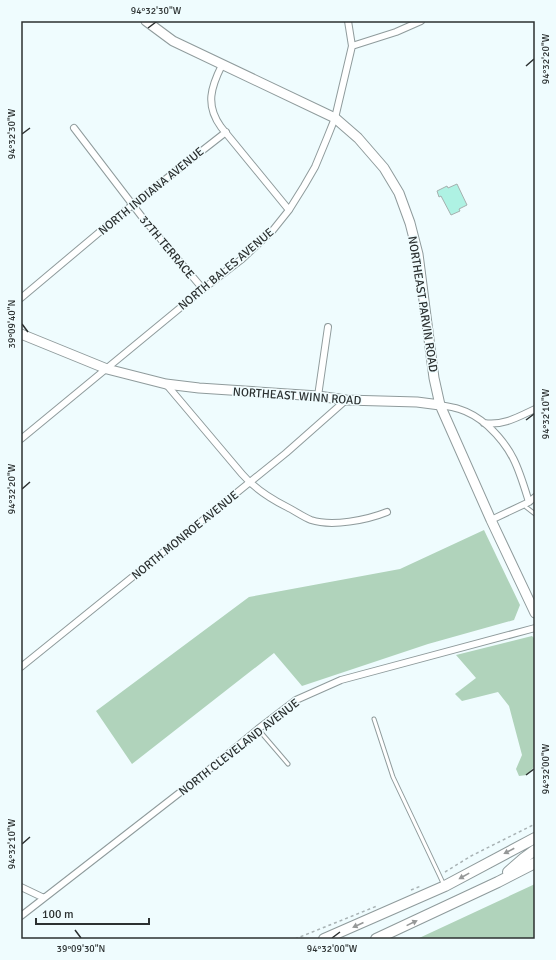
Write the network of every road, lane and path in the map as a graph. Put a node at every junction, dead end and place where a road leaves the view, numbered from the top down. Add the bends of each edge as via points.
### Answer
1 (146, 21) edge
2 (348, 21) edge
3 (421, 21) edge
4 (352, 46) junction
5 (222, 65) junction
6 (335, 118) junction
7 (74, 128) dead end
8 (226, 132) junction
9 (133, 205) junction
10 (290, 210) junction
11 (203, 289) junction
12 (21, 298) edge
13 (328, 327) dead end
14 (21, 334) edge
15 (107, 369) junction
16 (166, 384) junction
17 (318, 396) junction
18 (346, 400) junction
19 (440, 405) junction
20 (535, 410) edge
21 (484, 423) junction
22 (21, 439) edge
23 (250, 482) junction
24 (535, 497) edge
25 (527, 503) junction
26 (387, 512) dead end
27 (535, 514) edge
28 (491, 520) junction
29 (535, 613) edge
30 (535, 628) edge
31 (21, 667) edge
32 (374, 719) dead end
33 (258, 729) junction
34 (288, 764) dead end
35 (535, 824) edge
36 (535, 838) edge
37 (535, 850) edge
38 (535, 863) edge
39 (440, 876) junction
40 (498, 882) junction
41 (424, 885) dead end
42 (445, 886) junction
43 (21, 887) edge
44 (406, 893) dead end
45 (44, 898) junction
46 (380, 904) dead end
47 (21, 916) edge
48 (295, 939) edge
49 (324, 939) edge
50 (376, 939) edge

1 - 5 main road, NORTHEAST PARVIN ROAD via 173,41
2 - 4 street
3 - 4 street
4 - 6 street, NORTH BALES AVENUE
5 - 6 main road, NORTHEAST PARVIN ROAD
5 - 8 street via 213,88 211,102 215,118
6 - 10 street, NORTH BALES AVENUE via 315,167
6 - 19 main road, NORTHEAST PARVIN ROAD via 358,138 384,168 399,193 410,223 418,254 434,378
7 - 9 street, 37TH TERRACE
8 - 9 street, NORTH INDIANA AVENUE
8 - 10 street
9 - 11 street, 37TH TERRACE
9 - 12 street, NORTH INDIANA AVENUE
10 - 11 street, NORTH BALES AVENUE via 259,244
11 - 15 street, NORTH BALES AVENUE
13 - 17 street
14 - 15 main road, NORTHEAST WINN ROAD
15 - 16 main road, NORTHEAST WINN ROAD
15 - 22 street, NORTH BALES AVENUE
16 - 17 main road, NORTHEAST WINN ROAD
16 - 23 street
17 - 18 main road, NORTHEAST WINN ROAD
18 - 19 main road, NORTHEAST WINN ROAD
18 - 23 street, NORTH MONROE AVENUE
19 - 21 street, NORTHEAST WINN ROAD via 460,409
19 - 28 main road, NORTHEAST PARVIN ROAD
20 - 21 street via 505,422
21 - 25 street, NORTHEAST WINN ROAD via 515,459
23 - 26 street via 270,498 312,520 354,521
23 - 31 street, NORTH MONROE AVENUE
24 - 25 street
25 - 27 lane via 526,507
25 - 28 street
28 - 29 main road, NORTHEAST PARVIN ROAD
30 - 33 street, NORTH CLEVELAND AVENUE via 341,680 296,700
32 - 39 lane via 393,777
33 - 34 lane
33 - 45 street, NORTH CLEVELAND AVENUE
35 - 39 path via 471,856
36 -> 42 main road
37 - 40 main road
38 - 40 main road
39 - 42 lane
50 -> 40 main road
41 - 44 path
42 -> 49 main road
43 - 45 street
45 - 47 street, NORTH CLEVELAND AVENUE
46 - 48 path

